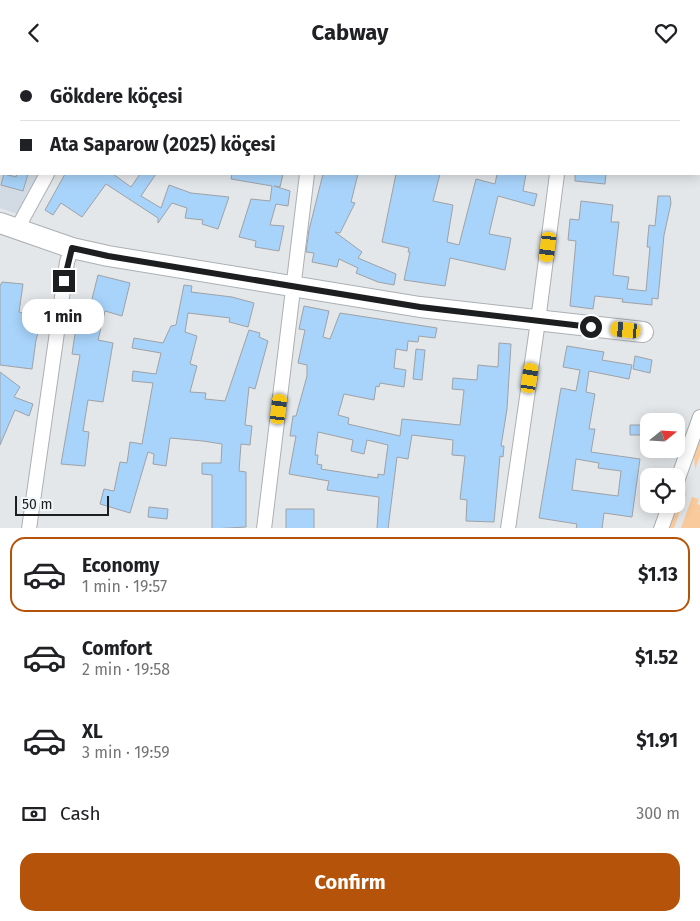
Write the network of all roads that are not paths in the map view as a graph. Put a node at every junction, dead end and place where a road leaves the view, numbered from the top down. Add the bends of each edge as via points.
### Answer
1 (46, 175) edge
2 (307, 175) edge
3 (557, 175) edge
4 (9, 226) edge
5 (72, 248) junction
6 (293, 286) junction
7 (538, 321) junction
8 (643, 332) dead end
9 (700, 417) edge
10 (682, 468) edge
11 (667, 513) edge
12 (29, 528) edge
13 (264, 528) edge
14 (508, 528) edge
15 (661, 528) edge

1 - 4 street
2 - 6 street
3 - 7 street
4 - 5 street
5 - 6 street
5 - 12 street via 67,262
6 - 7 street via 420,307
6 - 13 street
7 - 8 street
7 - 14 street
9 - 10 street
11 - 15 street

